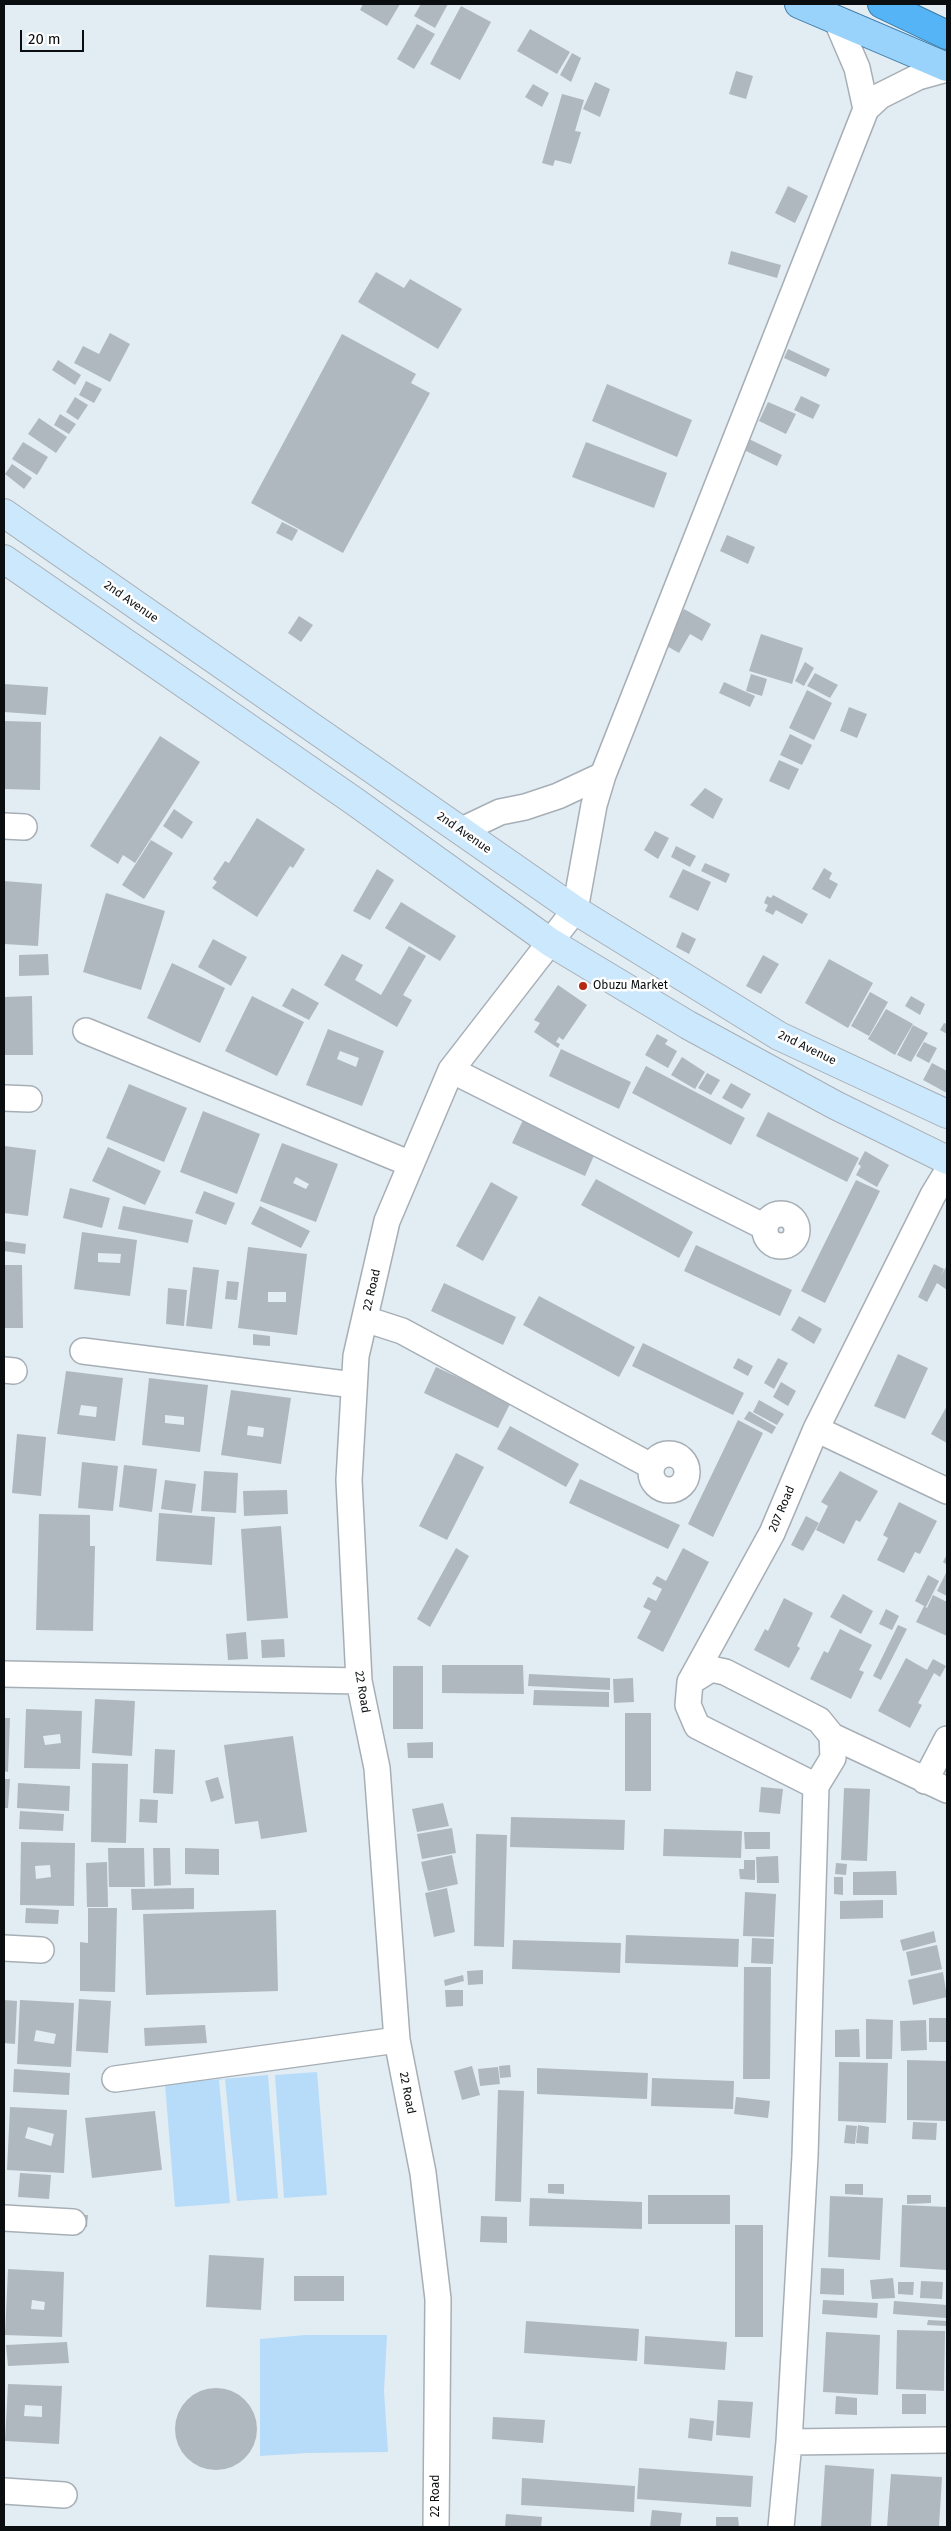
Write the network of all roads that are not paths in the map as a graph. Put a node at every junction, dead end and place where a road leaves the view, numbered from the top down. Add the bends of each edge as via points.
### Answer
1 (799, 4) edge
2 (882, 4) edge
3 (836, 19) junction
4 (947, 35) edge
5 (947, 68) edge
6 (866, 109) junction
7 (4, 513) edge
8 (4, 559) edge
9 (602, 775) junction
10 (460, 831) junction
11 (575, 910) junction
12 (550, 942) junction
13 (86, 1031) dead end
14 (451, 1070) junction
15 (4, 1098) edge
16 (29, 1099) dead end
17 (947, 1114) edge
18 (947, 1160) edge
19 (412, 1164) junction
20 (947, 1172) edge
21 (940, 1198) edge
22 (765, 1227) dead end
23 (366, 1319) junction
24 (83, 1350) dead end
25 (354, 1385) junction
26 (816, 1429) junction
27 (651, 1466) dead end
28 (947, 1491) edge
29 (4, 1674) edge
30 (358, 1681) junction
31 (690, 1682) junction
32 (832, 1736) junction
33 (947, 1739) edge
34 (936, 1785) edge
35 (816, 1786) junction
36 (4, 1948) edge
37 (41, 1950) dead end
38 (397, 2040) junction
39 (115, 2080) dead end
40 (4, 2218) edge
41 (73, 2222) dead end
42 (947, 2440) edge
43 (789, 2442) junction
44 (4, 2491) edge
45 (64, 2495) dead end
46 (436, 2527) edge
47 (781, 2527) edge

1 - 3 main road
2 - 4 highway
3 - 5 main road
3 - 6 street via 857,68
5 - 6 street via 918,77 880,96
6 - 9 street
7 - 10 street, 2nd Avenue
8 - 12 street via 354,801
9 - 10 street via 558,796 500,812
9 - 11 street
10 - 11 street, 2nd Avenue
11 - 12 street, 22 Road
11 - 17 street, 2nd Avenue via 780,1036
12 - 14 street, 22 Road
12 - 18 street via 688,1025 835,1105
13 - 19 street
14 - 19 street, 22 Road
14 - 22 street
15 - 16 street
19 - 23 street, 22 Road via 387,1221
20 - 21 street, 207 Road
21 - 26 street, 207 Road
23 - 25 street, 22 Road via 356,1356
23 - 27 street via 402,1331
24 - 25 street
25 - 30 street, 22 Road via 349,1480
26 - 28 street
26 - 31 street, 207 Road via 772,1533
29 - 30 street
30 - 38 street, 22 Road via 377,1768
31 - 32 street via 711,1669 725,1672 819,1720
31 - 35 street, 207 Road via 688,1705 698,1726
32 - 34 street
32 - 35 street via 833,1758
33 - 34 street
35 - 43 street via 805,2156
36 - 37 street
38 - 39 street
38 - 46 street, 22 Road via 423,2172 438,2298
40 - 41 street
42 - 43 street
43 - 47 street
44 - 45 street

